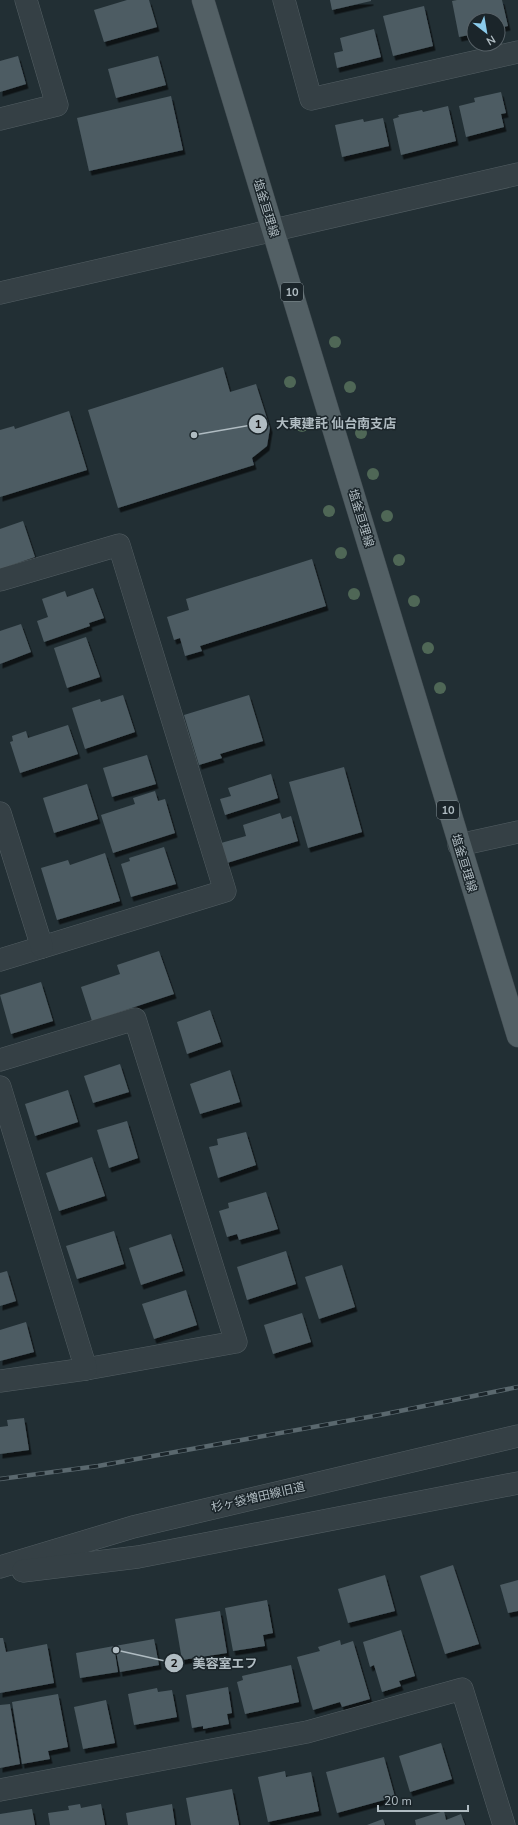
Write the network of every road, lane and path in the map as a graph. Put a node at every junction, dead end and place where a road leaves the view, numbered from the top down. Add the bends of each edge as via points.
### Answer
1 (26, 0) edge
2 (203, 0) edge
3 (284, 0) edge
4 (518, 52) edge
5 (0, 118) edge
6 (518, 174) edge
7 (273, 232) junction
8 (0, 293) edge
9 (0, 580) edge
10 (0, 813) edge
11 (518, 832) edge
12 (459, 846) junction
13 (42, 947) junction
14 (0, 960) edge
15 (518, 1036) edge
16 (0, 1060) edge
17 (0, 1087) edge
18 (86, 1369) junction
19 (0, 1381) edge
20 (518, 1436) edge
21 (518, 1483) edge
22 (0, 1567) edge
23 (0, 1573) edge
24 (0, 1790) edge
25 (504, 1825) edge

1 - 5 street via 57,106
2 - 7 main road, 塩釜亘理線 / 10
3 - 4 street via 311,98
6 - 7 street
7 - 8 street
7 - 12 main road, 塩釜亘理線 / 10
9 - 13 street via 118,545 225,891
10 - 13 street
11 - 12 street
12 - 15 main road, 塩釜亘理線 / 10
13 - 14 street
16 - 18 street via 135,1019 236,1342
17 - 18 street
18 - 19 street
20 - 22 street, 杉ヶ袋増田線旧道 via 133,1527
21 - 23 street via 138,1557
24 - 25 street via 307,1732 462,1689

